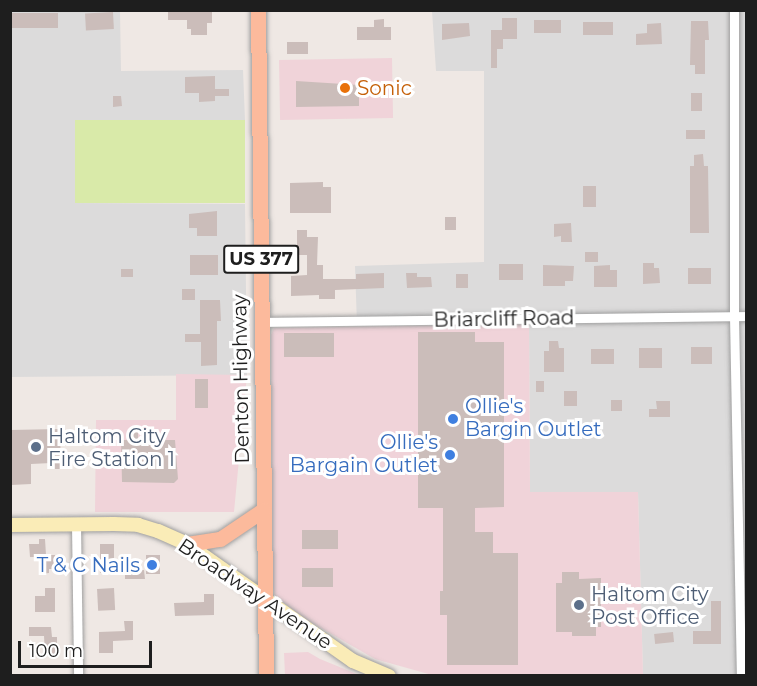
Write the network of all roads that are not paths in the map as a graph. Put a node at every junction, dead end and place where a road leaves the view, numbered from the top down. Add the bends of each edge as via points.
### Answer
1 (258, 10) edge
2 (734, 10) edge
3 (734, 316) junction
4 (747, 316) edge
5 (261, 322) junction
6 (263, 510) junction
7 (76, 524) junction
8 (10, 525) edge
9 (187, 544) junction
10 (265, 599) junction
11 (78, 675) edge
12 (266, 675) edge
13 (389, 675) edge
14 (741, 675) edge

1 - 5 main road, Denton Highway / US 377
2 - 3 street
3 - 4 street, Briarcliff Road
3 - 5 street, Briarcliff Road
3 - 14 street
5 - 6 main road, Denton Highway / US 377
6 - 9 main road via 219,539
6 - 10 main road, Denton Highway / US 377
7 - 8 main road, Broadway Avenue
7 - 9 main road, Broadway Avenue via 138,525
7 - 11 street
9 - 10 main road, Broadway Avenue
10 - 12 main road, Denton Highway / US 377
10 - 13 main road, Broadway Avenue via 353,661

